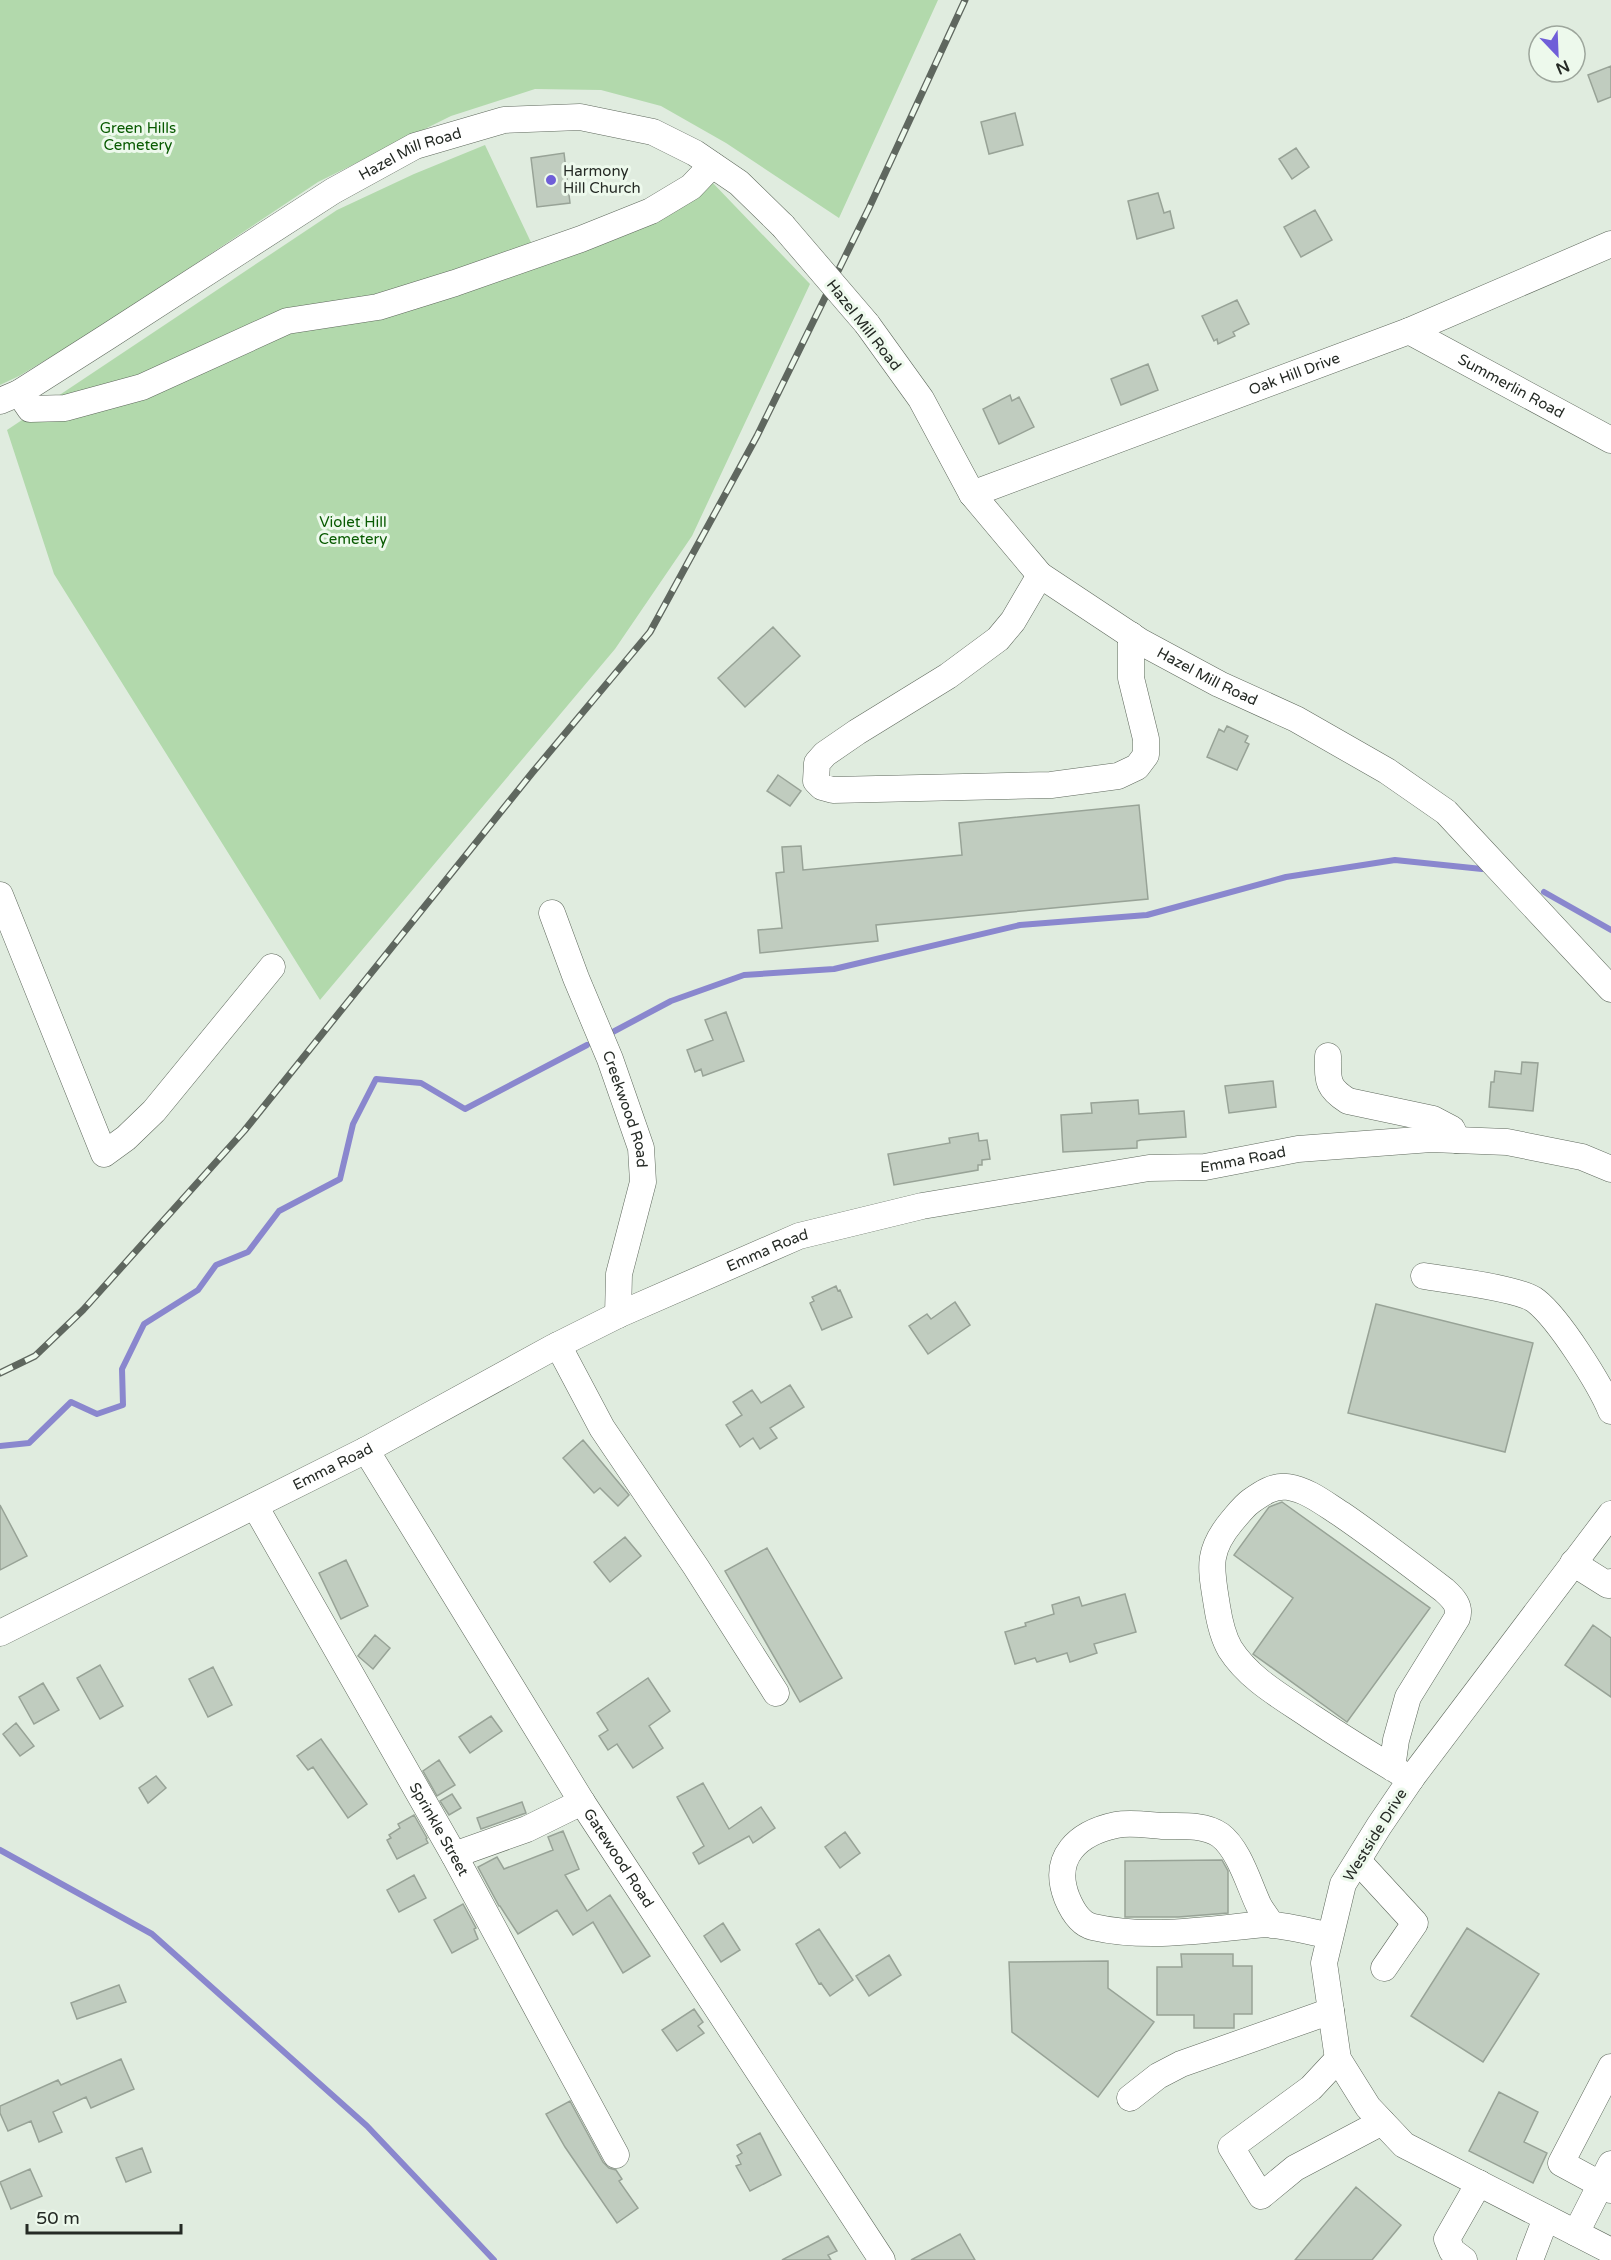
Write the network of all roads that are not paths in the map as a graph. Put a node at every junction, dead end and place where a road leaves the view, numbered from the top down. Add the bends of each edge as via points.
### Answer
1 (712, 165) junction
2 (1611, 244) edge
3 (1409, 331) junction
4 (9, 397) edge
5 (1611, 440) edge
6 (972, 494) junction
7 (1040, 575) junction
8 (1131, 635) junction
9 (0, 895) edge
10 (552, 913) dead end
11 (272, 967) dead end
12 (1611, 989) edge
13 (1328, 1056) dead end
14 (1457, 1140) junction
15 (1611, 1169) edge
16 (1424, 1276) dead end
17 (618, 1315) junction
18 (558, 1345) junction
19 (1611, 1411) edge
20 (366, 1450) junction
21 (255, 1506) junction
22 (1611, 1514) edge
23 (1573, 1563) junction
24 (1611, 1582) edge
25 (0, 1633) edge
26 (776, 1693) dead end
27 (1401, 1774) junction
28 (582, 1802) junction
29 (454, 1855) junction
30 (1358, 1861) junction
31 (1272, 1925) junction
32 (1330, 1936) junction
33 (1384, 1968) dead end
34 (1331, 2011) junction
35 (1338, 2059) junction
36 (1611, 2067) edge
37 (1130, 2098) dead end
38 (1382, 2122) junction
39 (616, 2155) dead end
40 (1608, 2180) edge
41 (1479, 2183) junction
42 (1546, 2218) junction
43 (1576, 2233) junction
44 (1611, 2251) edge
45 (882, 2260) edge
46 (1464, 2260) edge
47 (1530, 2260) edge

1 - 4 street via 691,187 651,211 581,239 378,307 287,321 142,387 65,408 30,409
1 - 4 street, Hazel Mill Road via 653,132 580,117 504,120 415,146 333,190
1 - 6 street, Hazel Mill Road, bridge via 739,183 783,226 867,324 921,399
2 - 3 street, Oak Hill Drive
3 - 5 street, Summerlin Road
3 - 6 street, Oak Hill Drive
6 - 7 street, Hazel Mill Road
7 - 8 street, Hazel Mill Road
7 - 8 street via 998,639 948,676 825,754 817,763 816,781 833,790 1051,785 1118,776 1137,767 1146,755 1146,739 1131,678
8 - 12 street, Hazel Mill Road via 1218,684 1296,719 1387,771 1446,812
9 - 11 street via 104,1154 154,1111
10 - 17 street, Creekwood Road via 641,1149 643,1182 619,1274
13 - 14 street via 1328,1082 1335,1093 1348,1101 1433,1119 1452,1129
14 - 15 street, Emma Road via 1508,1142 1582,1157
14 - 17 street, Emma Road via 1298,1149 1205,1167 1149,1168 922,1206 799,1236
16 - 19 street via 1518,1293 1536,1300 1578,1352
17 - 18 street, Emma Road
18 - 20 street, Emma Road
18 - 26 street via 602,1428
20 - 21 street, Emma Road
20 - 28 street, Gatewood Road
21 - 25 street, Emma Road
21 - 29 street, Sprinkle Street
22 - 23 street, Westside Drive
23 - 24 street via 1608,1585
23 - 27 street, Westside Drive
27 - 27 street via 1396,1740 1408,1697 1457,1618 1457,1605 1453,1597 1374,1536 1311,1495 1287,1487 1266,1491 1246,1505 1220,1536 1214,1551 1211,1573 1229,1648 1262,1684
27 - 30 street, Westside Drive
28 - 29 street via 527,1829
28 - 45 street, Gatewood Road
29 - 39 street, Sprinkle Street
30 - 32 street, Westside Drive via 1343,1884
30 - 33 street via 1415,1923
31 - 31 street via 1129,1933 1091,1927 1081,1921 1065,1893 1063,1868 1067,1852 1086,1835 1118,1824 1202,1828 1217,1833 1233,1851 1260,1909
31 - 32 street
32 - 34 street, Westside Drive via 1324,1963
34 - 35 street, Westside Drive
34 - 37 street via 1181,2064
35 - 38 street, Westside Drive
35 - 38 street via 1311,2088 1231,2147 1261,2196 1295,2168
36 - 40 street via 1561,2163
38 - 41 street, Westside Drive via 1404,2145
40 - 43 street
41 - 42 street, Westside Drive
41 - 46 street via 1447,2239 1452,2251
42 - 43 street, Westside Drive
42 - 47 street
43 - 44 street, Westside Drive

